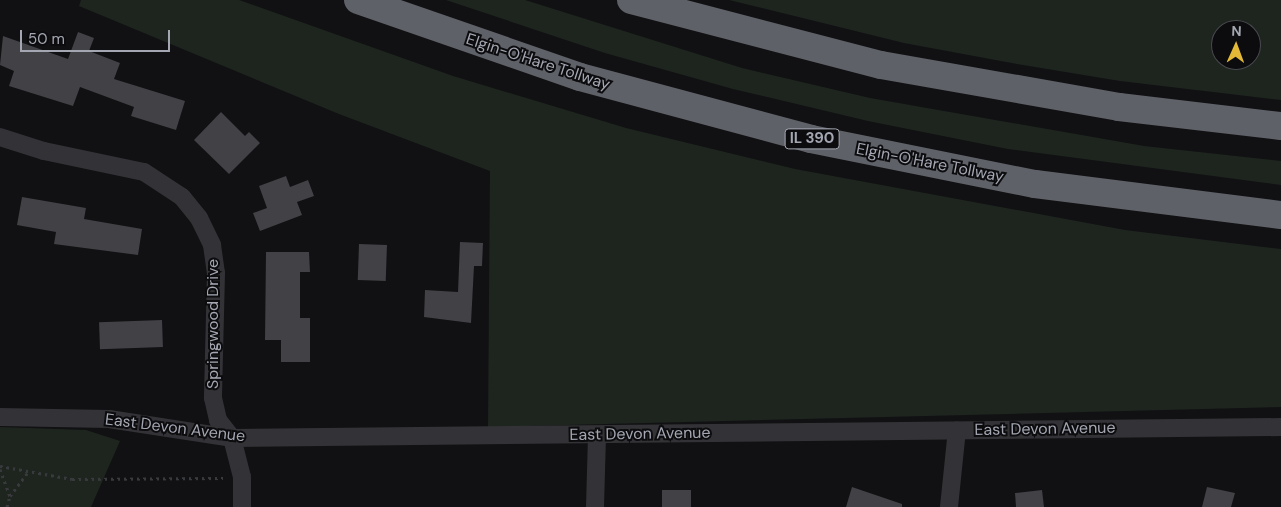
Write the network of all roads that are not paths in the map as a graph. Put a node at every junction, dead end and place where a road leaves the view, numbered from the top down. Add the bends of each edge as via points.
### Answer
1 (358, 0) edge
2 (631, 0) edge
3 (1281, 126) edge
4 (0, 137) edge
5 (1281, 215) edge
6 (0, 417) edge
7 (1281, 426) edge
8 (957, 430) junction
9 (597, 435) junction
10 (232, 438) junction
11 (242, 507) edge
12 (595, 507) edge
13 (949, 507) edge

1 - 5 highway, Elgin-O'Hare Tollway / IL 390 via 580,77 811,139 1035,184
2 - 3 highway via 754,34 920,72 1118,107
4 - 10 street, Springwood Drive via 44,151 144,172 182,197 199,218 212,244 216,273 213,398 218,420
6 - 10 street, East Devon Avenue via 109,419
7 - 8 street, East Devon Avenue
8 - 9 street, East Devon Avenue
8 - 13 street
9 - 10 street, East Devon Avenue
9 - 12 street
10 - 11 street via 242,477

